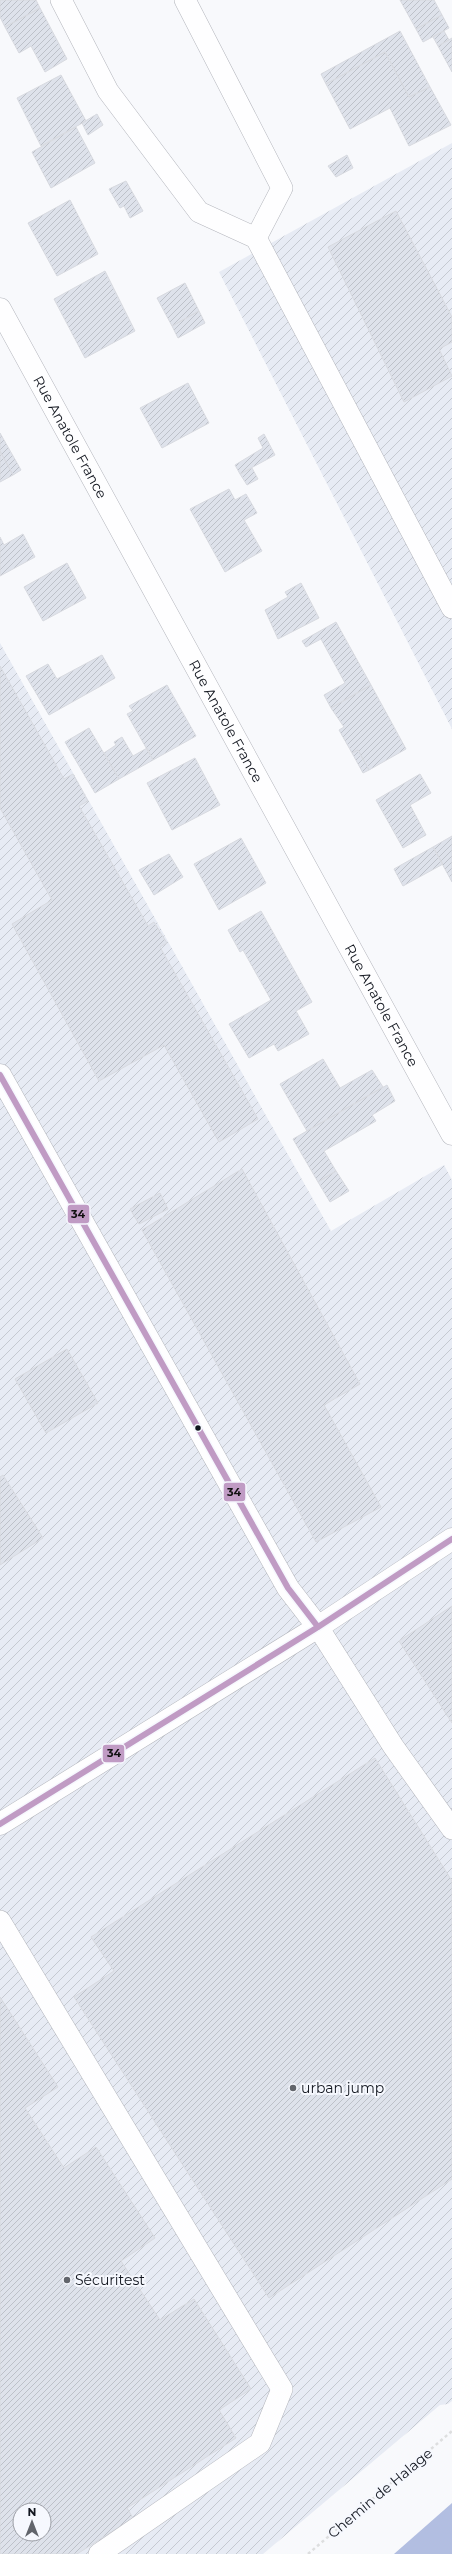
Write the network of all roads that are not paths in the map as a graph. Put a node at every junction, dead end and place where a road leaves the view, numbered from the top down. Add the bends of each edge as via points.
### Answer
1 (61, 0) edge
2 (185, 0) edge
3 (256, 238) junction
4 (0, 309) edge
5 (452, 608) edge
6 (0, 1075) edge
7 (452, 1134) edge
8 (452, 1539) edge
9 (318, 1627) junction
10 (0, 1824) edge
11 (452, 1829) edge
12 (0, 1921) edge
13 (99, 2554) edge

1 - 3 lane via 108,91 199,212
2 - 3 lane via 282,188
3 - 5 lane
4 - 7 street, Rue Anatole France
6 - 9 street via 288,1588
8 - 9 street
9 - 10 street
9 - 11 lane via 394,1746
12 - 13 lane via 282,2389 260,2443

